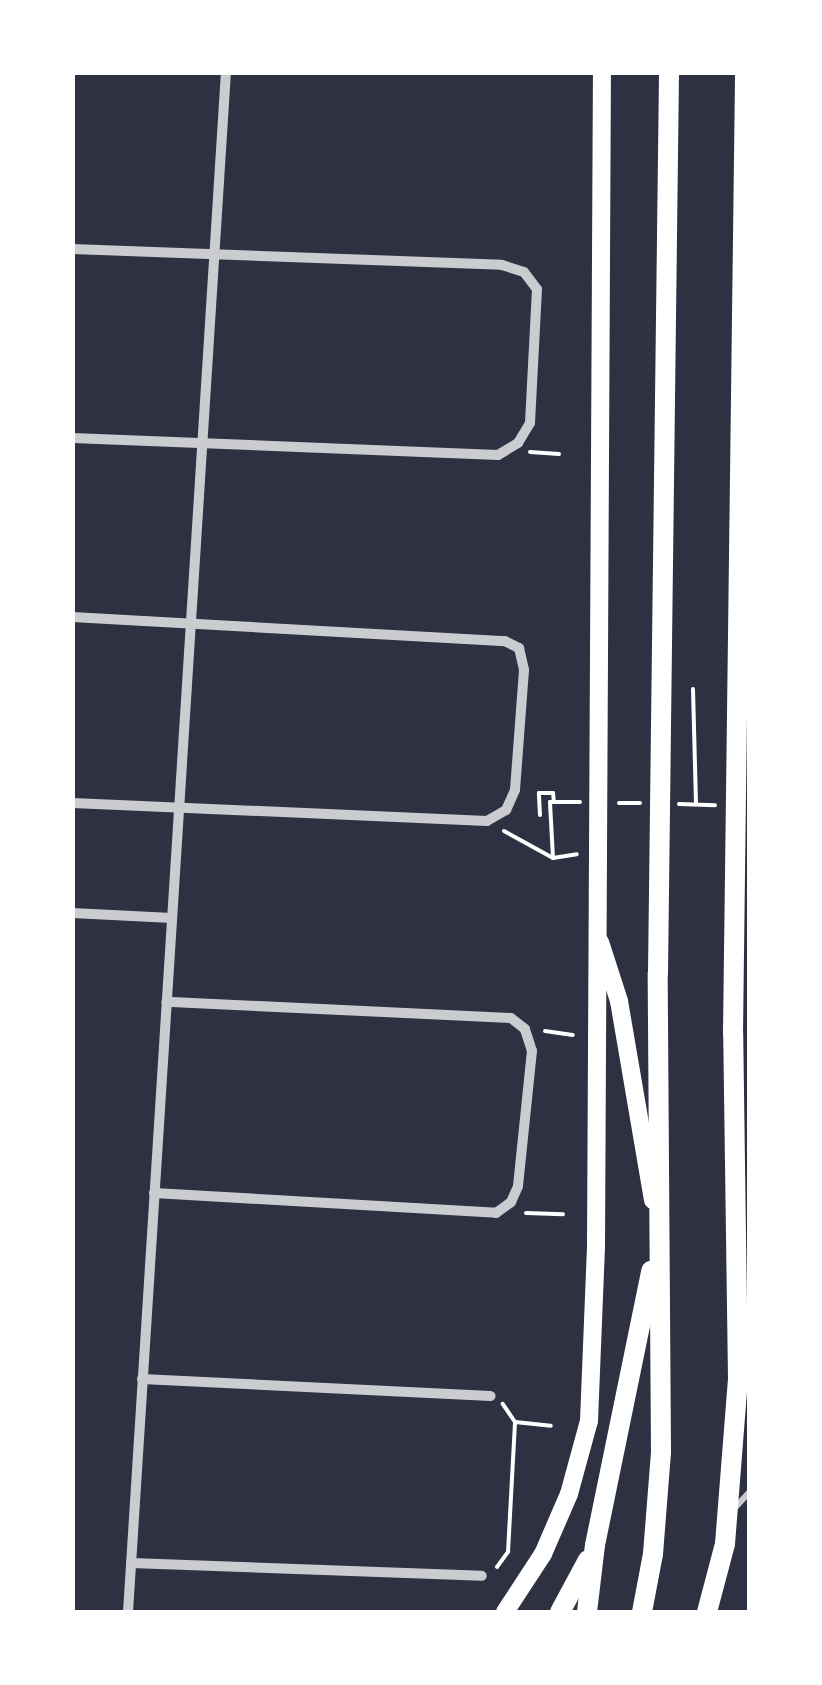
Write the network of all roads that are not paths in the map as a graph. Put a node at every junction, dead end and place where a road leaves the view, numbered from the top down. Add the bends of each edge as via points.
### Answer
1 (226, 72) edge
2 (602, 72) edge
3 (669, 72) edge
4 (745, 72) edge
5 (72, 248) edge
6 (214, 257) junction
7 (72, 438) edge
8 (202, 444) junction
9 (72, 617) edge
10 (190, 624) junction
11 (72, 803) edge
12 (179, 808) junction
13 (72, 913) edge
14 (172, 918) junction
15 (595, 927) junction
16 (166, 1002) junction
17 (154, 1193) junction
18 (659, 1234) junction
19 (743, 1258) edge
20 (142, 1380) junction
21 (491, 1396) road end
22 (750, 1491) edge
23 (727, 1518) junction
24 (725, 1544) junction
25 (596, 1545) junction
26 (131, 1564) junction
27 (482, 1576) road end
28 (128, 1612) edge
29 (505, 1612) edge
30 (560, 1612) edge
31 (586, 1612) edge
32 (642, 1612) edge
33 (706, 1612) edge
34 (722, 1612) edge

1 - 6 street
2 - 15 main road
3 - 18 highway
4 - 19 highway via 734,860
5 - 6 street
6 - 8 street
6 - 8 street via 502,265 524,272 537,289 530,423 518,443 498,455
7 - 8 street
8 - 10 street
9 - 10 street
10 - 12 street
10 - 12 street via 505,641 518,648 524,670 516,790 506,810 487,821
11 - 12 street
12 - 14 street
13 - 14 street
14 - 16 street
15 - 18 main road via 618,1002
15 - 29 main road via 589,1421 570,1494
16 - 17 street
16 - 17 street via 511,1018 525,1029 532,1051 518,1186 496,1213
17 - 20 street
18 - 25 highway
18 - 32 highway via 661,1452
19 - 23 highway
20 - 21 street
20 - 26 street
22 - 23 lane
23 - 24 highway
24 - 33 highway
24 - 34 highway
25 - 30 highway
25 - 31 highway
26 - 27 street
26 - 28 street

